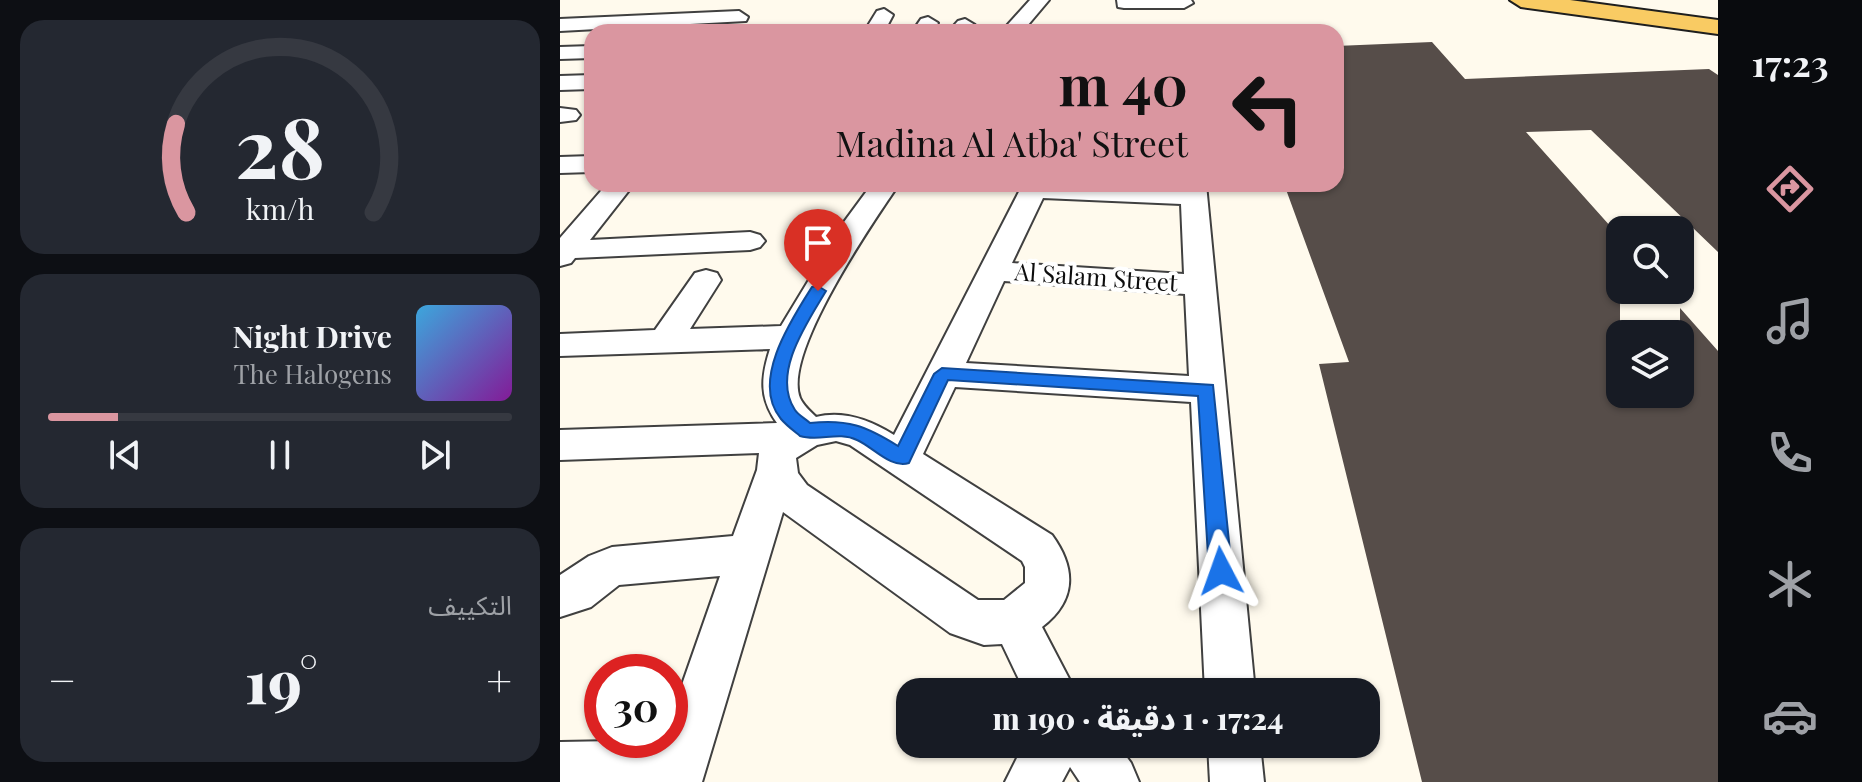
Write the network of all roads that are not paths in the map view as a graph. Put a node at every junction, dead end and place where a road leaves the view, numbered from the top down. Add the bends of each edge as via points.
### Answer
1 (1040, 0) edge
2 (1521, 0) edge
3 (1125, 2) edge
4 (596, 5) dead end
5 (1184, 7) edge
6 (739, 16) edge
7 (1114, 22) dead end
8 (584, 24) edge
9 (1018, 24) edge
10 (565, 25) edge
11 (1718, 27) edge
12 (584, 52) edge
13 (560, 53) edge
14 (584, 82) edge
15 (560, 83) edge
16 (584, 164) edge
17 (560, 165) edge
18 (614, 192) edge
19 (880, 192) edge
20 (1032, 192) edge
21 (1194, 192) edge
22 (750, 241) dead end
23 (562, 252) edge
24 (993, 271) junction
25 (706, 280) dead end
26 (1200, 285) junction
27 (791, 337) junction
28 (665, 341) junction
29 (560, 345) edge
30 (942, 374) junction
31 (1206, 390) junction
32 (560, 445) edge
33 (792, 447) junction
34 (902, 458) junction
35 (749, 554) junction
36 (560, 596) edge
37 (1014, 620) junction
38 (1044, 678) edge
39 (1229, 678) edge
40 (1046, 758) edge
41 (1095, 758) edge
42 (1235, 758) edge
43 (560, 769) edge
44 (678, 772) edge
45 (1032, 782) edge
46 (1112, 782) edge
47 (1237, 782) edge

1 - 9 street
2 - 11 main road
3 - 5 street
3 - 7 street
4 - 10 street
6 - 8 street
12 - 13 street
14 - 15 street
16 - 17 street
18 - 23 street
19 - 27 street
20 - 24 street
21 - 26 street
22 - 23 street
24 - 26 street, Al Salam Street
24 - 30 street
25 - 28 street
26 - 31 street
27 - 28 street
27 - 33 street via 777,381
28 - 29 street
30 - 31 street
30 - 34 street
31 - 39 street
32 - 33 street
33 - 34 street via 836,427 862,434
33 - 35 street
33 - 37 street via 793,497 966,618 989,625
34 - 37 street via 1037,548 1047,566 1046,587 1035,607
35 - 36 street via 612,566 578,592
35 - 44 street
37 - 38 street
40 - 45 street
41 - 46 street
42 - 47 street
43 - 44 street

